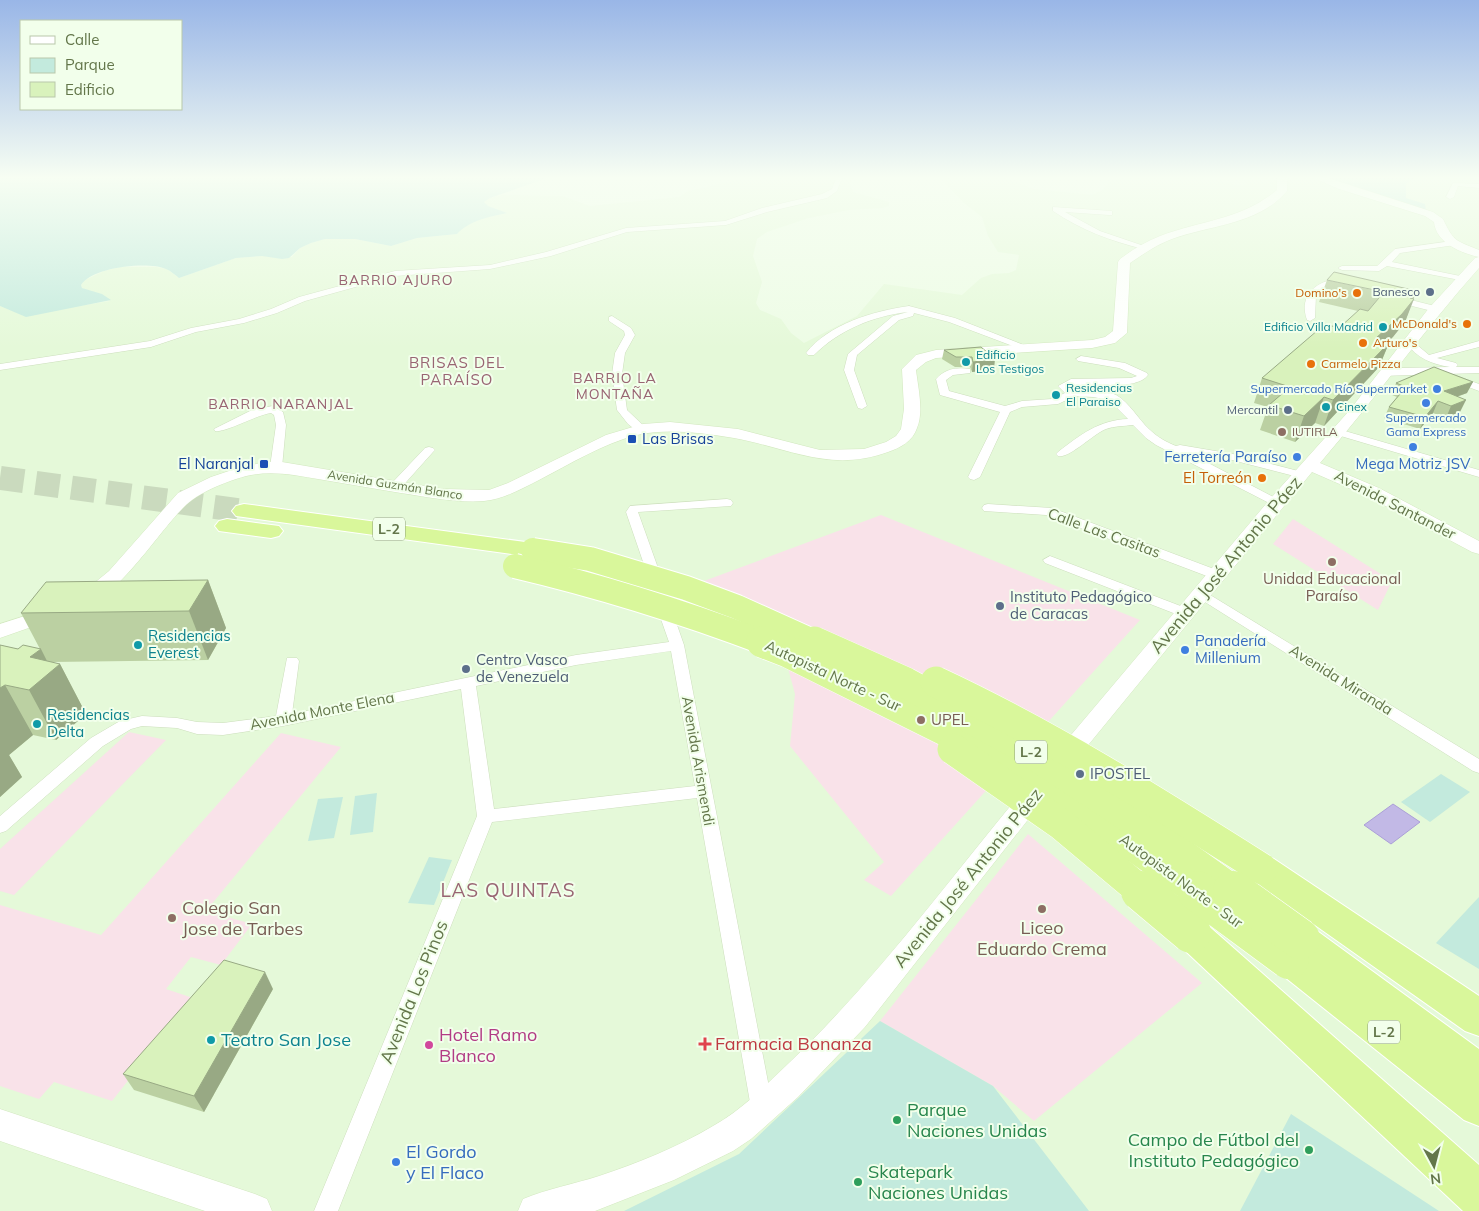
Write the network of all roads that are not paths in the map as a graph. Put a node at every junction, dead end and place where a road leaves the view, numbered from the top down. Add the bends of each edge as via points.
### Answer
1 (611, 235) edge
2 (613, 235) edge
3 (655, 235) edge
4 (666, 235) dead end
5 (1102, 235) edge
6 (1176, 235) edge
7 (1445, 235) edge
8 (592, 240) junction
9 (1452, 243) junction
10 (1143, 247) junction
11 (1479, 252) edge
12 (1479, 262) edge
13 (1387, 263) junction
14 (1342, 268) dead end
15 (1462, 279) junction
16 (1340, 285) edge
17 (1388, 297) edge
18 (1436, 309) junction
19 (918, 311) junction
20 (1310, 318) dead end
21 (612, 319) dead end
22 (1410, 342) junction
23 (1479, 344) edge
24 (1029, 349) junction
25 (1479, 350) edge
26 (812, 353) dead end
27 (1426, 358) junction
28 (1081, 359) dead end
29 (1436, 366) junction
30 (0, 367) edge
31 (1463, 367) junction
32 (1479, 368) edge
33 (1388, 369) junction
34 (966, 371) dead end
35 (1479, 388) edge
36 (1072, 393) junction
37 (862, 406) dead end
38 (1006, 410) junction
39 (1134, 422) junction
40 (219, 429) dead end
41 (641, 429) junction
42 (1338, 432) junction
43 (1167, 446) junction
44 (429, 450) dead end
45 (1062, 454) dead end
46 (1232, 456) junction
47 (276, 467) junction
48 (1306, 470) junction
49 (1216, 471) junction
50 (1479, 474) edge
51 (974, 476) dead end
52 (395, 487) junction
53 (1277, 502) junction
54 (727, 503) dead end
55 (988, 508) dead end
56 (236, 519) tunnel mouth
57 (1479, 548) edge
58 (524, 558) junction
59 (1050, 560) dead end
60 (1217, 575) junction
61 (1194, 604) junction
62 (737, 607) junction
63 (0, 631) edge
64 (676, 645) junction
65 (788, 652) junction
66 (292, 661) dead end
67 (468, 682) junction
68 (283, 721) junction
69 (1479, 767) edge
70 (704, 791) junction
71 (486, 816) junction
72 (0, 826) edge
73 (1262, 869) junction
74 (1191, 933) junction
75 (1479, 1001) edge
76 (1479, 1018) edge
77 (1479, 1073) edge
78 (1479, 1106) edge
79 (762, 1109) junction
80 (0, 1125) edge
81 (1479, 1171) edge
82 (1479, 1194) edge
83 (255, 1211) edge
84 (326, 1211) edge
85 (536, 1211) edge

1 - 8 street
2 - 8 street
3 - 4 street
5 - 10 street
6 - 10 street, Avenida Guzmán Blanco
7 - 9 street
8 - 30 street via 490,267 389,275 302,299 241,321 194,330 151,344
9 - 11 street
9 - 13 street via 1398,251
10 - 24 street, Avenida Guzmán Blanco via 1124,262 1120,333 1116,337 1102,343
12 - 15 street, Avenida José Antonio Páez
13 - 14 street via 1379,270
13 - 15 street
15 - 18 street, Avenida José Antonio Páez
16 - 20 street via 1328,282 1314,289
17 - 18 street
18 - 22 street, Avenida José Antonio Páez
19 - 24 street via 961,322
19 - 26 street via 909,309 862,320 825,339
19 - 37 street via 896,318 854,354 849,370
21 - 41 street via 630,335 620,353 618,374 622,410
22 - 27 street via 1416,352
22 - 33 street, Avenida José Antonio Páez
23 - 27 street
24 - 41 street, Avenida Guzmán Blanco via 924,356 909,369 909,431 898,442 865,453 811,453 739,434 702,429
25 - 29 street
27 - 29 street
28 - 36 street via 1123,366 1143,375 1132,380 1071,382 1063,387
29 - 31 street
29 - 32 street
29 - 33 street
29 - 35 street
31 - 32 street
31 - 33 street
33 - 42 street, Avenida José Antonio Páez
34 - 38 street via 950,372 941,379 944,393
36 - 38 street via 1053,404 1018,405
36 - 39 street via 1099,393 1111,397
38 - 51 street
39 - 43 street
39 - 45 street via 1096,428
40 - 47 street via 256,412 273,409 279,414 281,425
41 - 52 street, Avenida Guzmán Blanco via 618,435 508,489 491,494 454,496
42 - 48 street, Avenida José Antonio Páez
42 - 50 street
43 - 46 street
43 - 49 street
44 - 52 street
46 - 48 street
46 - 49 street via 1213,460 1212,467
47 - 52 street, Avenida Guzmán Blanco
47 - 63 street, Avenida Guzmán Blanco via 243,472 198,488 184,497 116,575 84,599
48 - 53 street, Avenida José Antonio Páez
48 - 57 street, Avenida Santander via 1372,492
49 - 53 street
53 - 60 street, Avenida José Antonio Páez
54 - 64 street, Avenida Arismendi via 640,508 632,512
55 - 60 street, Calle Las Casitas via 1048,511
56 - 58 highway, Autopista Norte - Sur / L-2 via 428,550
58 - 62 highway, Autopista Norte - Sur / L-2, bridge via 590,559
58 - 65 highway, Autopista Norte - Sur / L-2, bridge
59 - 61 street, Avenida Miranda
60 - 61 street, Avenida José Antonio Páez
61 - 69 street, Avenida Miranda
61 - 79 street, Avenida José Antonio Páez via 997,838 902,961 840,1033
62 - 73 highway, bridge via 797,625 879,656 967,695 1049,737
62 - 77 highway, Autopista Norte - Sur / L-2, bridge via 906,683 1020,745 1137,822
64 - 67 street, Avenida Monte Elena via 576,660
64 - 70 street, Avenida Arismendi
65 - 74 highway, bridge via 798,665 815,677 959,752 1062,825
65 - 78 highway, Autopista Norte - Sur / L-2, bridge via 1001,758 1070,800 1258,936
66 - 68 street
67 - 68 street, Avenida Monte Elena
67 - 71 street, Avenida Los Pinos
68 - 72 street, Avenida Monte Elena via 223,729 142,721 126,725 97,742
70 - 71 street
70 - 79 street, Avenida Arismendi
71 - 84 street, Avenida Los Pinos
73 - 75 highway
73 - 76 highway
74 - 81 highway
74 - 82 highway
79 - 85 street, Avenida José Antonio Páez via 731,1134 687,1158 572,1202
80 - 83 street

